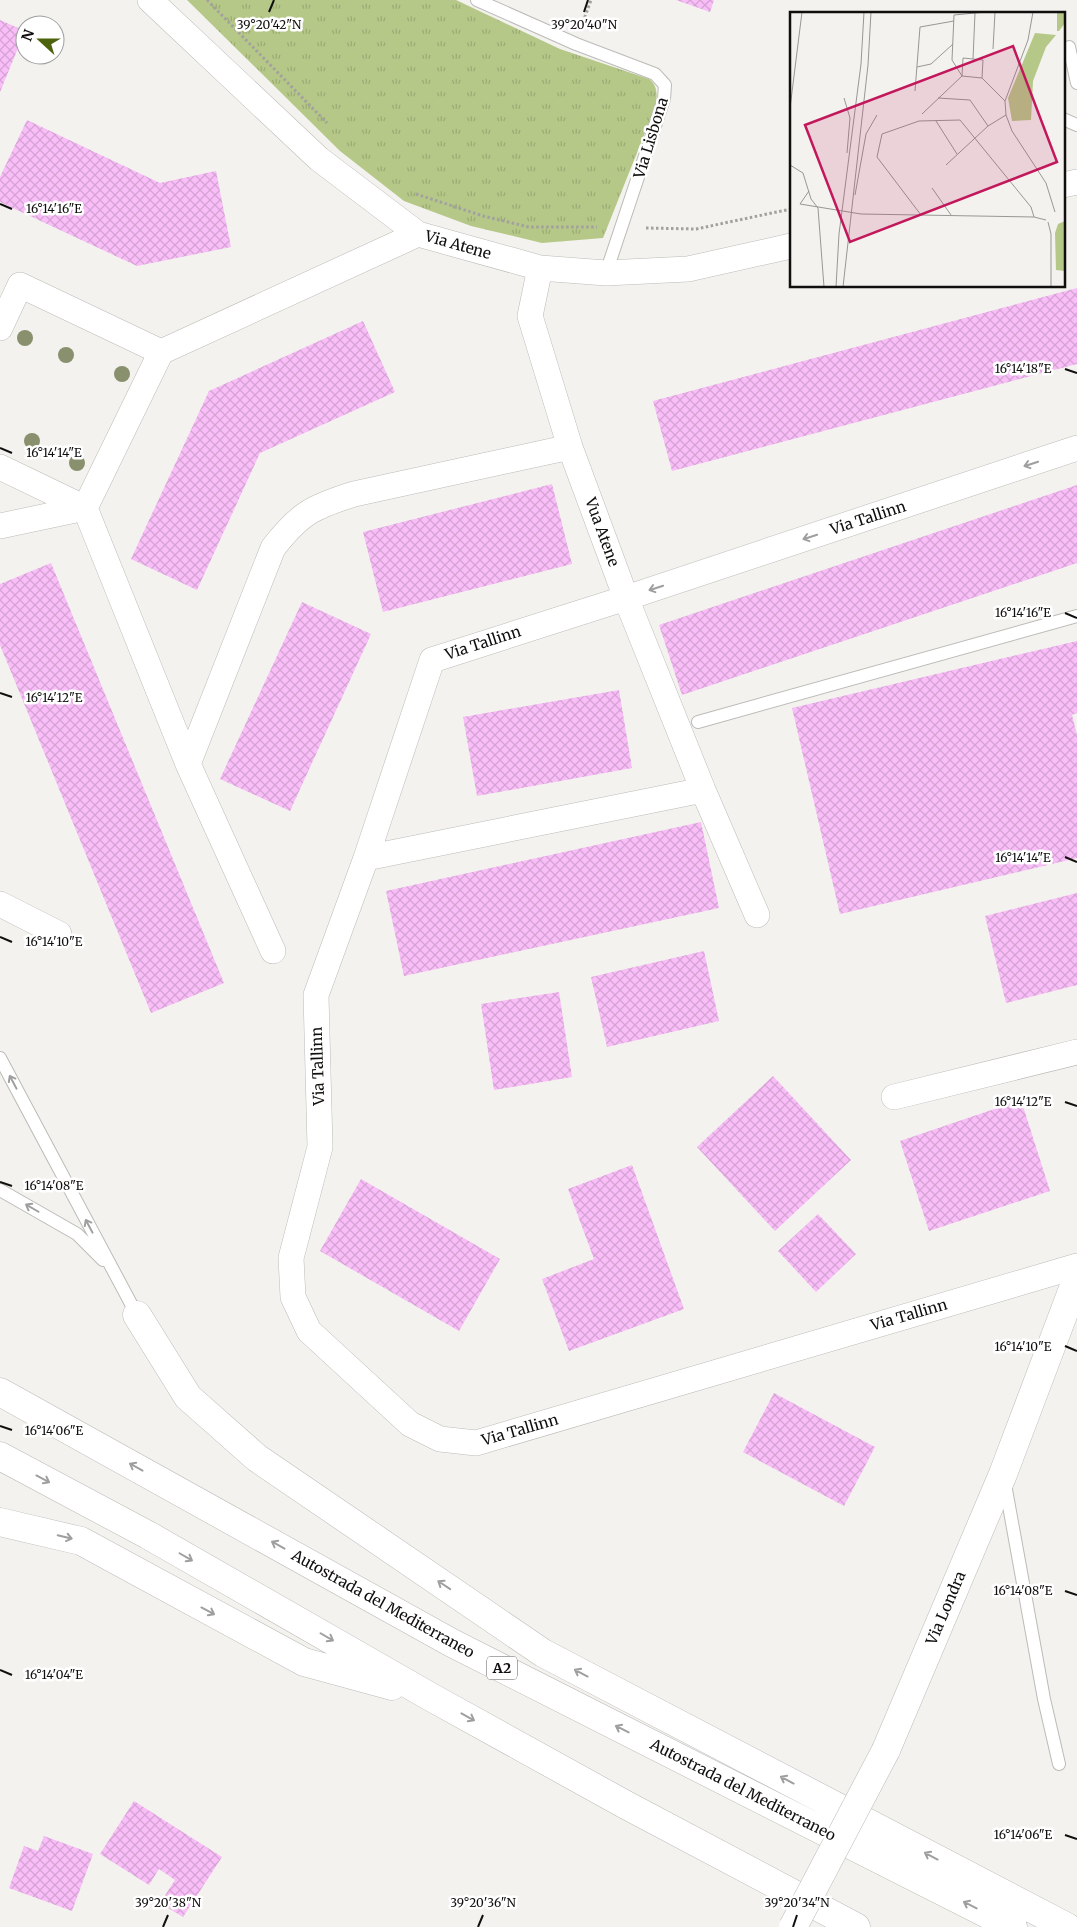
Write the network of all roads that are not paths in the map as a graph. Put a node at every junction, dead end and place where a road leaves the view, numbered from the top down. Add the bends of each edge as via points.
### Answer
1 (150, 0) edge
2 (477, 0) edge
3 (1069, 46) dead end
4 (1077, 83) edge
5 (1064, 119) edge
6 (1077, 125) edge
7 (1077, 182) edge
8 (1064, 185) edge
9 (418, 234) junction
10 (790, 246) edge
11 (540, 268) junction
12 (606, 273) junction
13 (0, 328) edge
14 (161, 352) junction
15 (570, 447) junction
16 (1077, 448) edge
17 (0, 467) edge
18 (86, 508) junction
19 (0, 526) edge
20 (626, 598) junction
21 (1077, 616) edge
22 (698, 722) dead end
23 (188, 764) junction
24 (703, 790) junction
25 (366, 858) junction
26 (0, 904) edge
27 (757, 915) dead end
28 (59, 934) dead end
29 (273, 950) dead end
30 (1077, 1052) edge
31 (0, 1058) edge
32 (894, 1097) dead end
33 (0, 1190) edge
34 (1077, 1266) edge
35 (1077, 1278) edge
36 (137, 1315) junction
37 (0, 1392) edge
38 (0, 1456) edge
39 (1003, 1474) junction
40 (0, 1522) edge
41 (429, 1696) junction
42 (1059, 1764) dead end
43 (793, 1927) edge
44 (856, 1927) edge
45 (1013, 1927) edge
46 (1067, 1927) edge

1 - 9 street, Via Atene via 319,159
2 - 12 lane, Via Lisbona via 576,44 655,74 665,85 664,99
3 - 4 lane
5 - 6 lane
7 - 8 street
9 - 11 street, Via Atene
9 - 14 street
10 - 12 street, Via Atene via 688,268
11 - 12 street, Via Atene
11 - 15 street, Vua Atene via 530,316
13 - 14 street via 20,285
14 - 18 street
15 - 20 street, Vua Atene
15 - 23 street via 354,494 306,512 288,528 274,548
16 -> 20 street, Via Tallinn
17 - 18 street
18 - 19 street
18 - 23 street
20 - 24 street, Vua Atene
20 - 25 street, Via Tallinn via 432,660
21 - 22 lane
23 - 29 street
24 - 25 street
24 - 27 street, Vua Atene
25 - 34 street, Via Tallinn via 316,995 320,1147 291,1258 293,1298 309,1331 410,1424 440,1439 476,1443
26 - 28 street
30 - 32 street
36 -> 31 lane
36 -> 33 lane via 107,1264 76,1234
35 - 39 main road, Via Londra
46 -> 36 main road via 543,1653 257,1458 188,1397
45 -> 37 main road, Autostrada del Mediterraneo / A2 via 452,1643
38 -> 41 main road via 148,1535
39 - 42 lane
39 - 43 main road, Via Londra, bridge via 886,1750
40 -> 41 main road via 81,1541 304,1662
41 -> 44 main road

